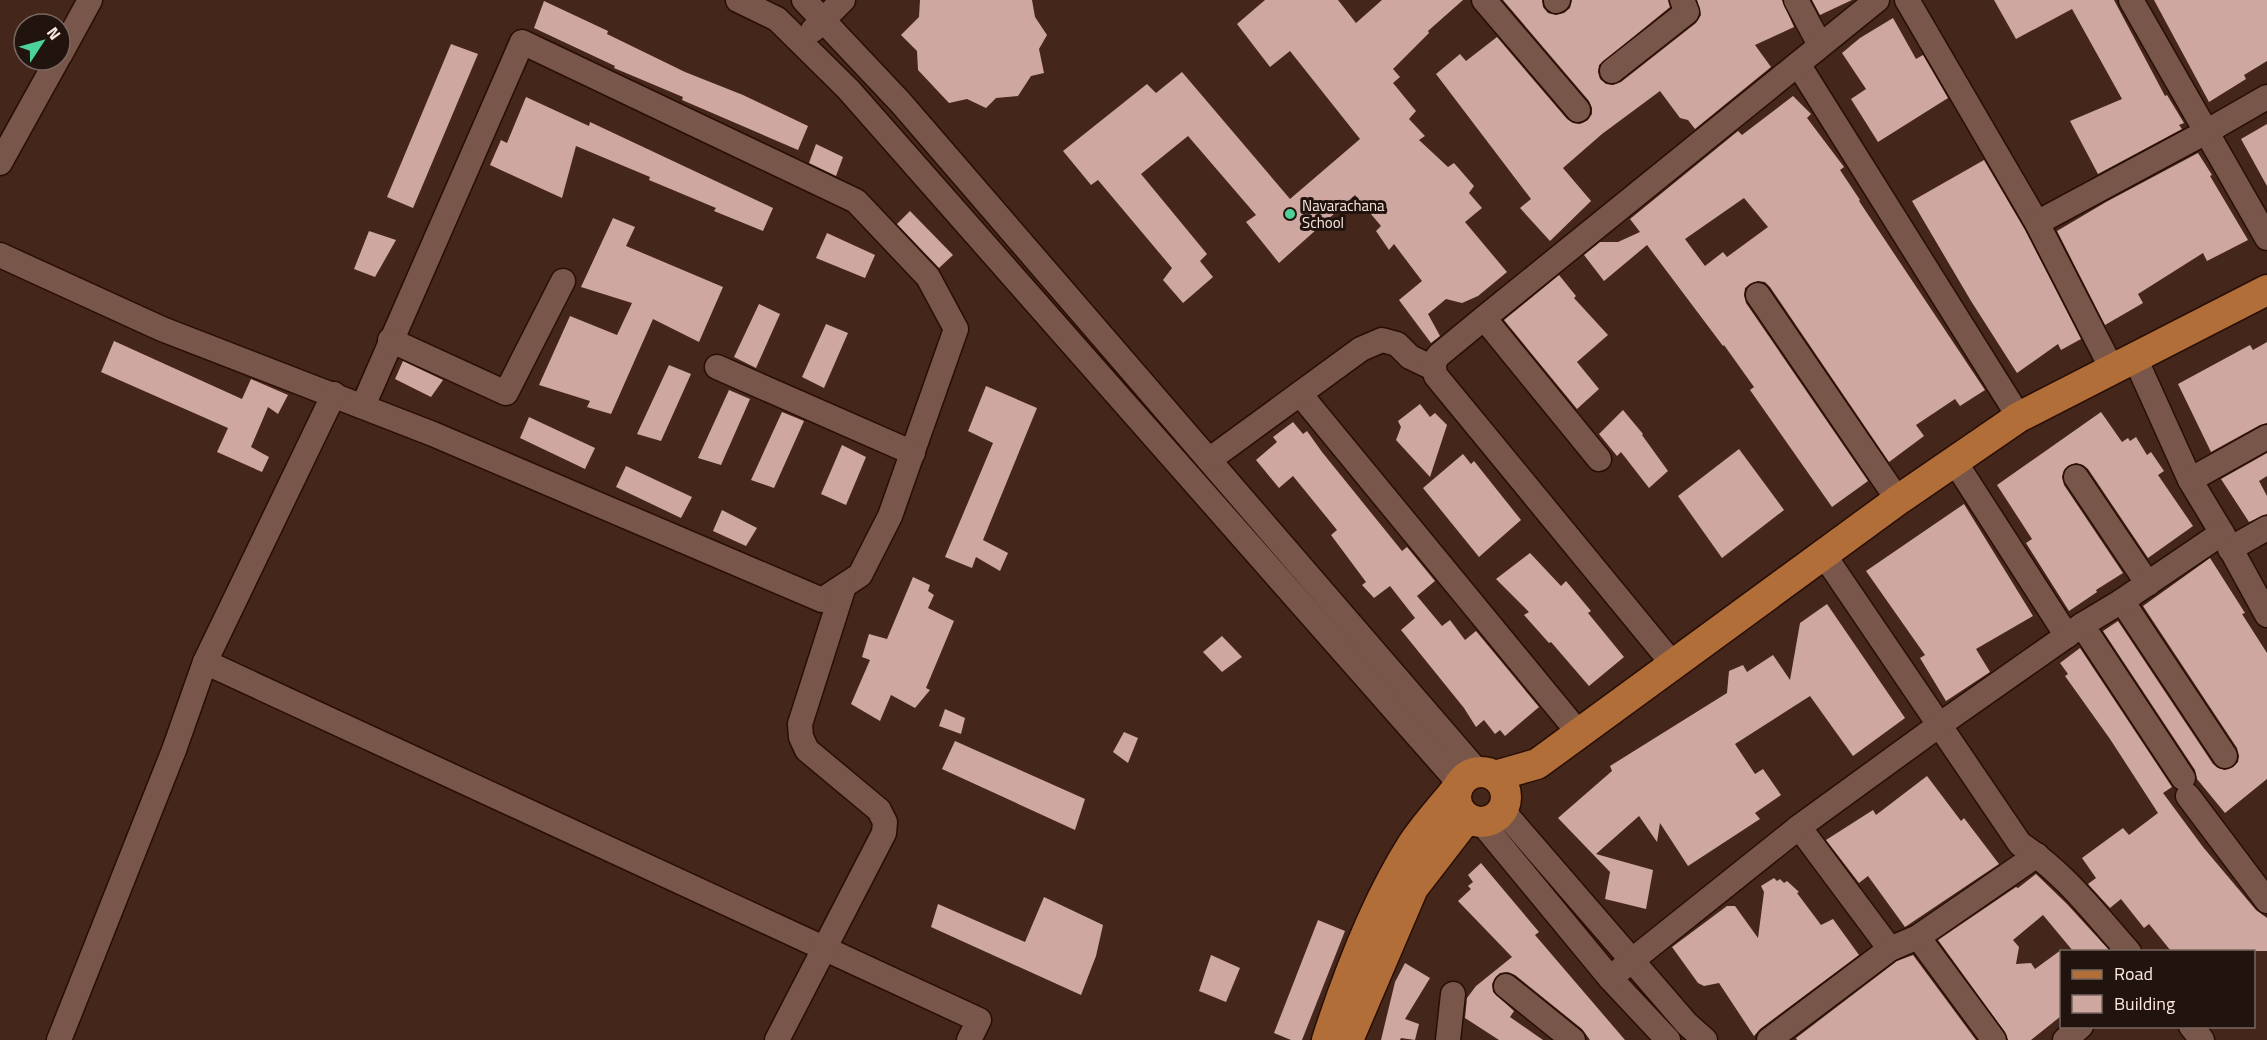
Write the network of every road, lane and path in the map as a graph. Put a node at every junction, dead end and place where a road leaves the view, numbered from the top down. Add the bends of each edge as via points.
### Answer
1 (90, 0) edge
2 (738, 0) edge
3 (796, 0) edge
4 (804, 0) edge
5 (843, 0) edge
6 (1484, 0) edge
7 (1682, 0) edge
8 (1796, 0) edge
9 (1877, 0) edge
10 (2131, 0) edge
11 (1911, 1) edge
12 (777, 19) junction
13 (822, 19) junction
14 (72, 33) edge
15 (802, 42) junction
16 (1820, 45) junction
17 (1798, 64) junction
18 (1612, 71) dead end
19 (50, 72) edge
20 (2267, 96) edge
21 (1578, 110) dead end
22 (2206, 132) junction
23 (0, 163) edge
24 (2037, 223) junction
25 (2267, 238) edge
26 (0, 255) edge
27 (563, 281) dead end
28 (2267, 290) edge
29 (1758, 295) dead end
30 (1484, 318) junction
31 (390, 340) junction
32 (1124, 361) junction
33 (2124, 364) junction
34 (717, 367) dead end
35 (1433, 368) junction
36 (1103, 380) junction
37 (334, 394) junction
38 (1300, 394) junction
39 (363, 406) junction
40 (2019, 417) junction
41 (2267, 436) edge
42 (912, 453) junction
43 (1599, 459) dead end
44 (1209, 460) junction
45 (1955, 462) junction
46 (2076, 477) dead end
47 (2190, 480) junction
48 (1898, 500) junction
49 (2267, 528) edge
50 (2226, 541) junction
51 (1824, 555) junction
52 (2148, 584) junction
53 (844, 586) junction
54 (2122, 601) junction
55 (2267, 615) edge
56 (2075, 631) junction
57 (205, 662) junction
58 (1672, 663) junction
59 (1938, 726) junction
60 (1578, 732) junction
61 (2225, 756) dead end
62 (1537, 764) junction
63 (1472, 780) junction
64 (1489, 814) junction
65 (1799, 827) junction
66 (2037, 855) junction
67 (2267, 901) edge
68 (1918, 937) junction
69 (825, 948) junction
70 (1890, 948) junction
71 (2128, 950) edge
72 (1633, 961) junction
73 (1610, 978) junction
74 (1506, 986) dead end
75 (1453, 994) dead end
76 (2080, 1028) edge
77 (2193, 1028) edge
78 (59, 1040) edge
79 (777, 1040) edge
80 (969, 1040) edge
81 (1327, 1040) edge
82 (1348, 1040) edge
83 (1448, 1040) edge
84 (1573, 1040) edge
85 (1668, 1040) edge
86 (1705, 1040) edge
87 (1769, 1040) edge
88 (1994, 1040) edge
89 (2065, 1040) edge
90 (2202, 1040) edge

1 - 14 street
2 - 12 street
3 - 12 street
4 - 13 street
5 - 13 street
6 - 21 street
7 - 18 street via 1687,12
8 - 16 street
9 - 16 street
10 - 22 street
11 - 24 street
12 - 15 street
13 - 15 street
13 - 32 street via 901,103
15 - 36 street via 848,89
16 - 17 street
17 - 30 street
17 - 40 street
19 - 23 street
20 - 22 street
22 - 24 street
22 - 25 street
24 - 33 street
26 - 37 street via 162,329
27 - 31 street via 506,393
28 - 33 main road
29 - 48 street
30 - 35 street via 1439,355
30 - 43 street
31 - 39 street
31 - 42 street via 522,42 856,201 928,277 956,329
32 - 36 street
32 - 44 street
33 - 40 main road
33 - 47 street
34 - 42 street
35 - 38 street via 1410,357 1397,344 1382,340 1361,349
35 - 58 street
36 - 63 street
37 - 39 street
37 - 57 street
38 - 44 street
38 - 60 street
39 - 53 street via 822,600
40 - 45 main road
41 - 47 street
42 - 53 street via 890,516 860,575
44 - 63 street
45 - 48 main road
45 - 56 street
46 - 52 street
47 - 50 street
48 - 51 main road
49 - 50 street
50 - 52 street
50 - 55 street
51 - 58 main road
51 - 59 street
52 - 54 street
53 - 69 street via 800,724 801,737 807,750 879,810 885,822 884,833
54 - 56 street
54 - 61 street
56 - 59 street
56 - 67 street
57 - 69 street
57 - 78 street
58 - 60 main road
59 - 65 street
59 - 66 street via 2020,844
60 - 62 main road
62 - 63 main road
62 - 64 main road via 1531,777
63 - 64 main road via 1457,805
63 - 64 main road via 1505,789
63 - 81 main road via 1412,844 1380,906 1338,1004
64 - 72 street
64 - 73 street
64 - 82 main road via 1413,888
65 - 70 street
65 - 72 street
66 - 68 street
66 - 71 street
68 - 70 street
68 - 88 street
69 - 79 street
69 - 80 street via 979,1020
70 - 87 street
72 - 73 street
72 - 86 street
73 - 85 street
74 - 84 street
75 - 83 street
76 - 89 street
77 - 90 street

